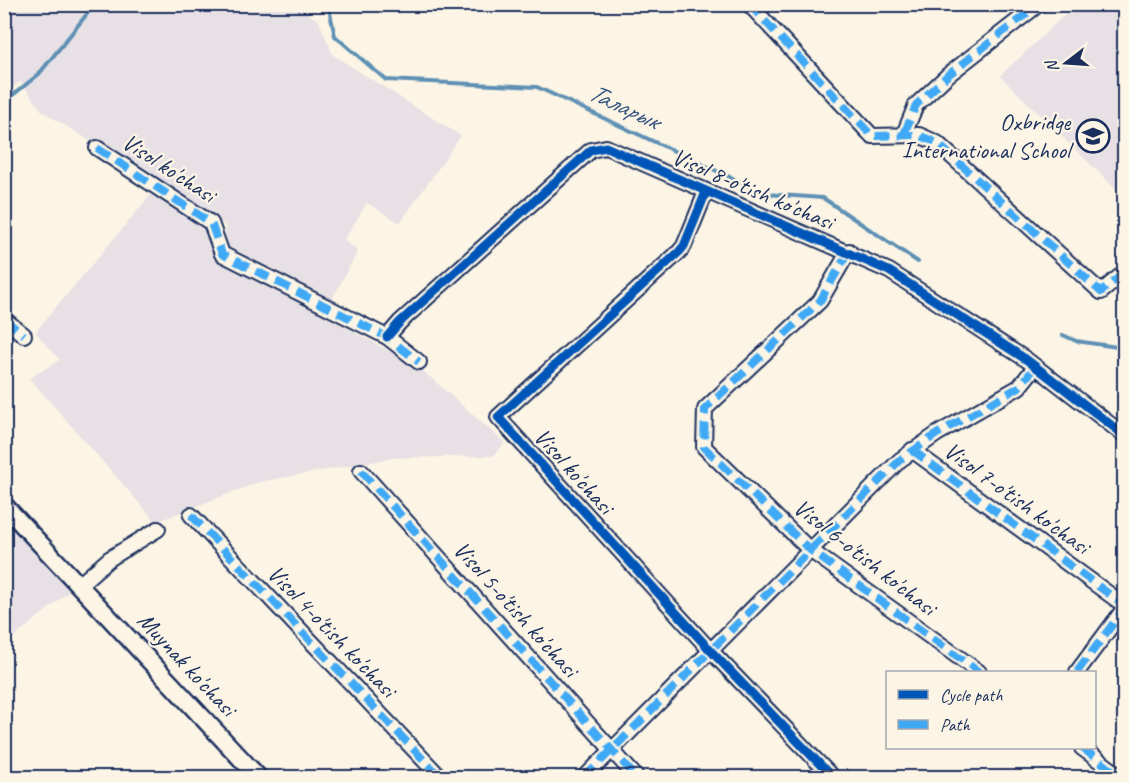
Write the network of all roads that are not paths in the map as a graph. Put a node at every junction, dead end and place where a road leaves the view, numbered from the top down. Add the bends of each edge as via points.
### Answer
1 (749, 4) edge
2 (1039, 4) edge
3 (903, 134) junction
4 (97, 148) dead end
5 (706, 192) junction
6 (849, 251) junction
7 (1125, 273) edge
8 (4, 319) edge
9 (24, 335) dead end
10 (387, 337) junction
11 (418, 362) dead end
12 (1035, 367) junction
13 (1125, 435) edge
14 (912, 450) junction
15 (362, 471) dead end
16 (4, 505) edge
17 (190, 515) dead end
18 (158, 529) dead end
19 (810, 550) junction
20 (79, 585) junction
21 (1125, 607) edge
22 (710, 650) junction
23 (978, 671) edge
24 (1078, 671) edge
25 (1085, 749) edge
26 (613, 750) junction
27 (254, 775) edge
28 (441, 777) edge
29 (584, 777) edge
30 (637, 777) edge
31 (833, 777) edge
32 (1123, 777) edge

1 - 3 street via 872,136
2 - 3 street via 916,105
3 - 7 street via 919,135 937,143 1101,292
4 - 10 street, Visol ko'chasi via 211,223 222,254
5 - 6 street, Visol 8-o'tish ko'chasi
5 - 10 street, Visol 8-o'tish ko'chasi via 606,147 591,150
5 - 22 street, Visol ko'chasi via 679,252 498,417
6 - 12 street, Visol 8-o'tish ko'chasi via 889,271
6 - 19 street, Visol 6-o'tish ko'chasi via 820,301 703,414 704,447
8 - 9 street
10 - 11 street, Visol ko'chasi
12 - 13 street, Visol 8-o'tish ko'chasi
12 - 14 street via 1019,387
14 - 19 street
14 - 21 street, Visol 7-o'tish ko'chasi
15 - 26 street, Visol 5-o'tish ko'chasi
16 - 20 street, Muynak ko'chasi
17 - 28 street, Visol 4-o'tish ko'chasi
18 - 20 street via 109,559
19 - 22 street
19 - 23 street, Visol 6-o'tish ko'chasi
20 - 27 street, Muynak ko'chasi
21 - 24 street
22 - 26 street
22 - 31 street, Visol ko'chasi
25 - 32 street
26 - 29 street
26 - 30 street, Visol 5-o'tish ko'chasi

